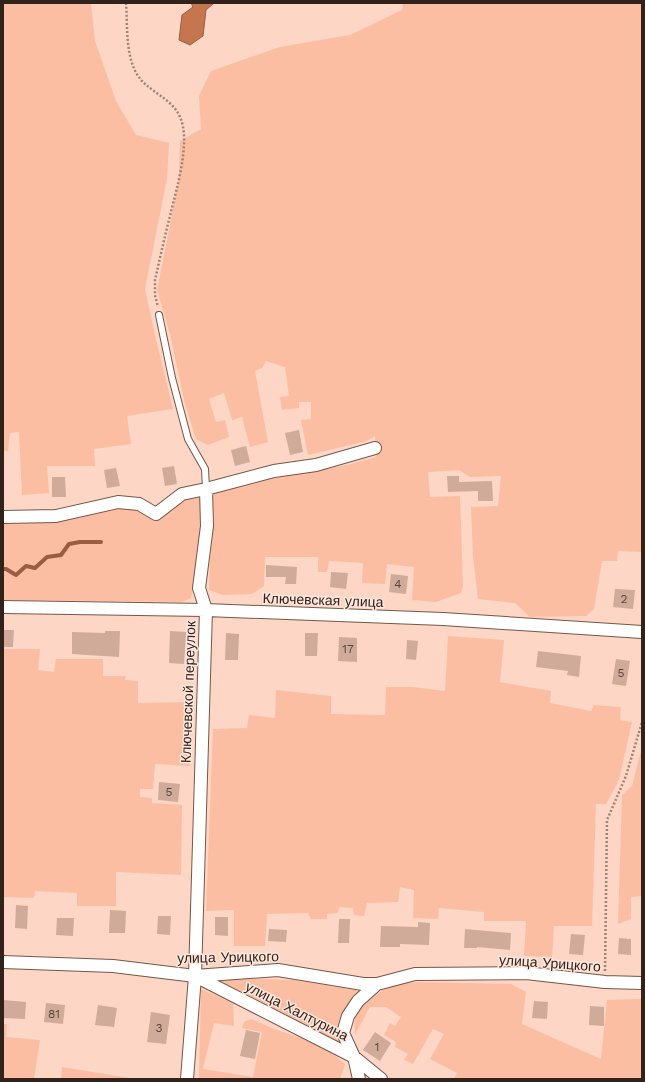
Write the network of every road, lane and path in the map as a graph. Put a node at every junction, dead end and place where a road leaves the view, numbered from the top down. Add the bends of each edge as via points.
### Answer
1 (126, 3) edge
2 (159, 315) joint
3 (375, 448) dead end
4 (206, 489) junction
5 (3, 517) edge
6 (3, 607) edge
7 (206, 610) junction
8 (642, 632) edge
9 (642, 722) edge
10 (3, 962) edge
11 (195, 976) junction
12 (604, 982) junction
13 (642, 983) edge
14 (377, 984) junction
15 (354, 1057) junction
16 (187, 1079) edge
17 (359, 1079) edge
18 (381, 1079) edge

1 - 2 path via 129,52 135,71 144,83 180,115 184,127 182,161 155,280
2 - 4 lane, Ключевской переулок via 188,440 205,469
3 - 4 street via 316,465 274,470
4 - 5 street via 182,494 156,514 139,504 118,502 56,516
4 - 7 street, Ключевской переулок via 207,526 199,588
6 - 7 street, Ключевская улица
7 - 8 street, Ключевская улица via 443,619
7 - 11 street, Ключевской переулок
9 - 12 path via 626,776 608,820
10 - 11 street, улица Урицкого via 113,966
11 - 14 street, улица Урицкого via 278,970
11 - 15 street, улица Халтурина
11 - 16 street, Ключевской переулок
12 - 13 street, улица Урицкого
12 - 14 street, улица Урицкого via 526,973 494,973 415,974
14 - 15 street via 358,1000 348,1016 343,1033
15 - 17 street
15 - 18 street, улица Халтурина

